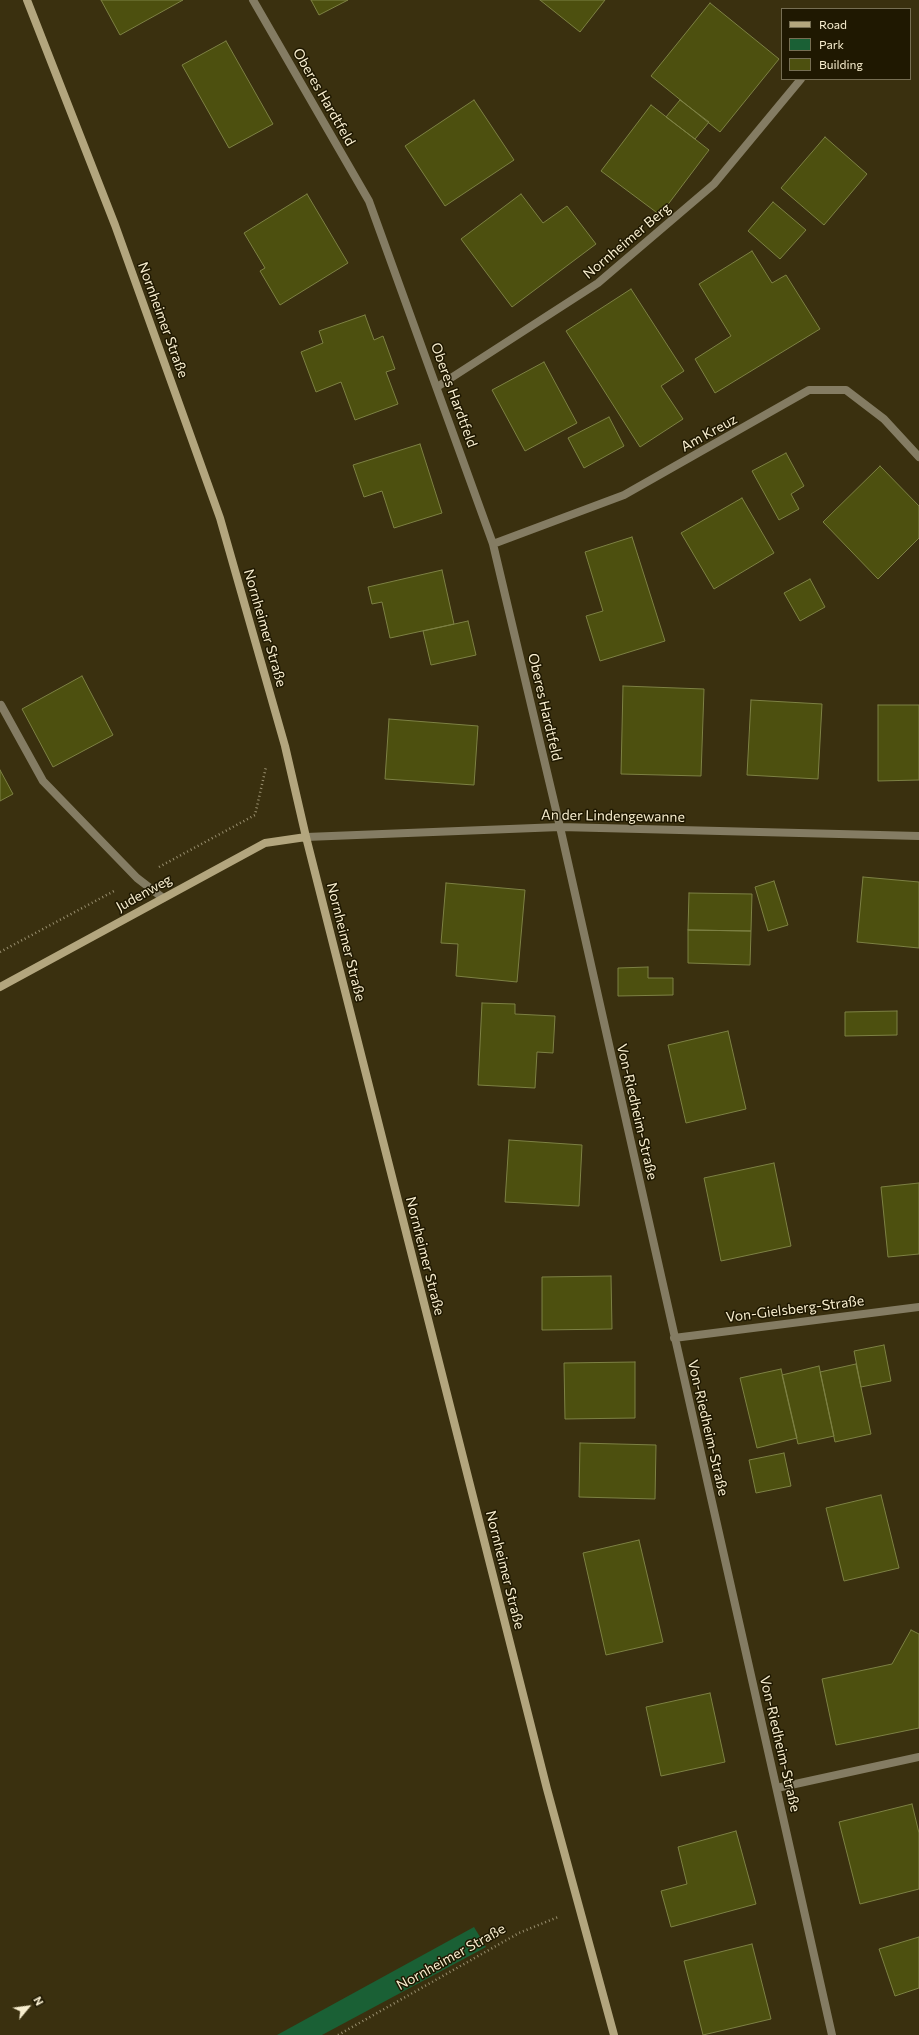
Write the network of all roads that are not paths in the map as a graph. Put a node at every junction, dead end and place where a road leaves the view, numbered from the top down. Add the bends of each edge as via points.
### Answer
1 (27, 0) edge
2 (253, 0) edge
3 (800, 80) edge
4 (438, 387) junction
5 (919, 457) edge
6 (493, 544) junction
7 (1, 705) dead end
8 (560, 827) junction
9 (919, 836) edge
10 (306, 837) junction
11 (163, 898) junction
12 (0, 987) edge
13 (919, 1307) edge
14 (674, 1338) junction
15 (919, 1757) edge
16 (777, 1788) junction
17 (614, 2035) edge
18 (832, 2035) edge

1 - 10 street, Nornheimer Straße via 115,225 220,518 285,746
2 - 4 street, Oberes Hardtfeld via 369,201
3 - 4 street, Nornheimer Berg via 714,184 598,283
4 - 6 street, Oberes Hardtfeld
5 - 6 street, Am Kreuz via 884,419 846,390 809,390 624,495
6 - 8 street, Oberes Hardtfeld
7 - 11 street via 43,782 137,878
8 - 9 street, An der Lindengewanne
8 - 10 street, An der Lindengewanne
8 - 14 street, Von-Riedheim-Straße
10 - 11 street, Judenweg via 265,843
10 - 17 street, Nornheimer Straße via 546,1789
11 - 12 street, Judenweg
13 - 14 street, Von-Gielsberg-Straße
14 - 16 street, Von-Riedheim-Straße
15 - 16 street
16 - 18 street, Von-Riedheim-Straße

